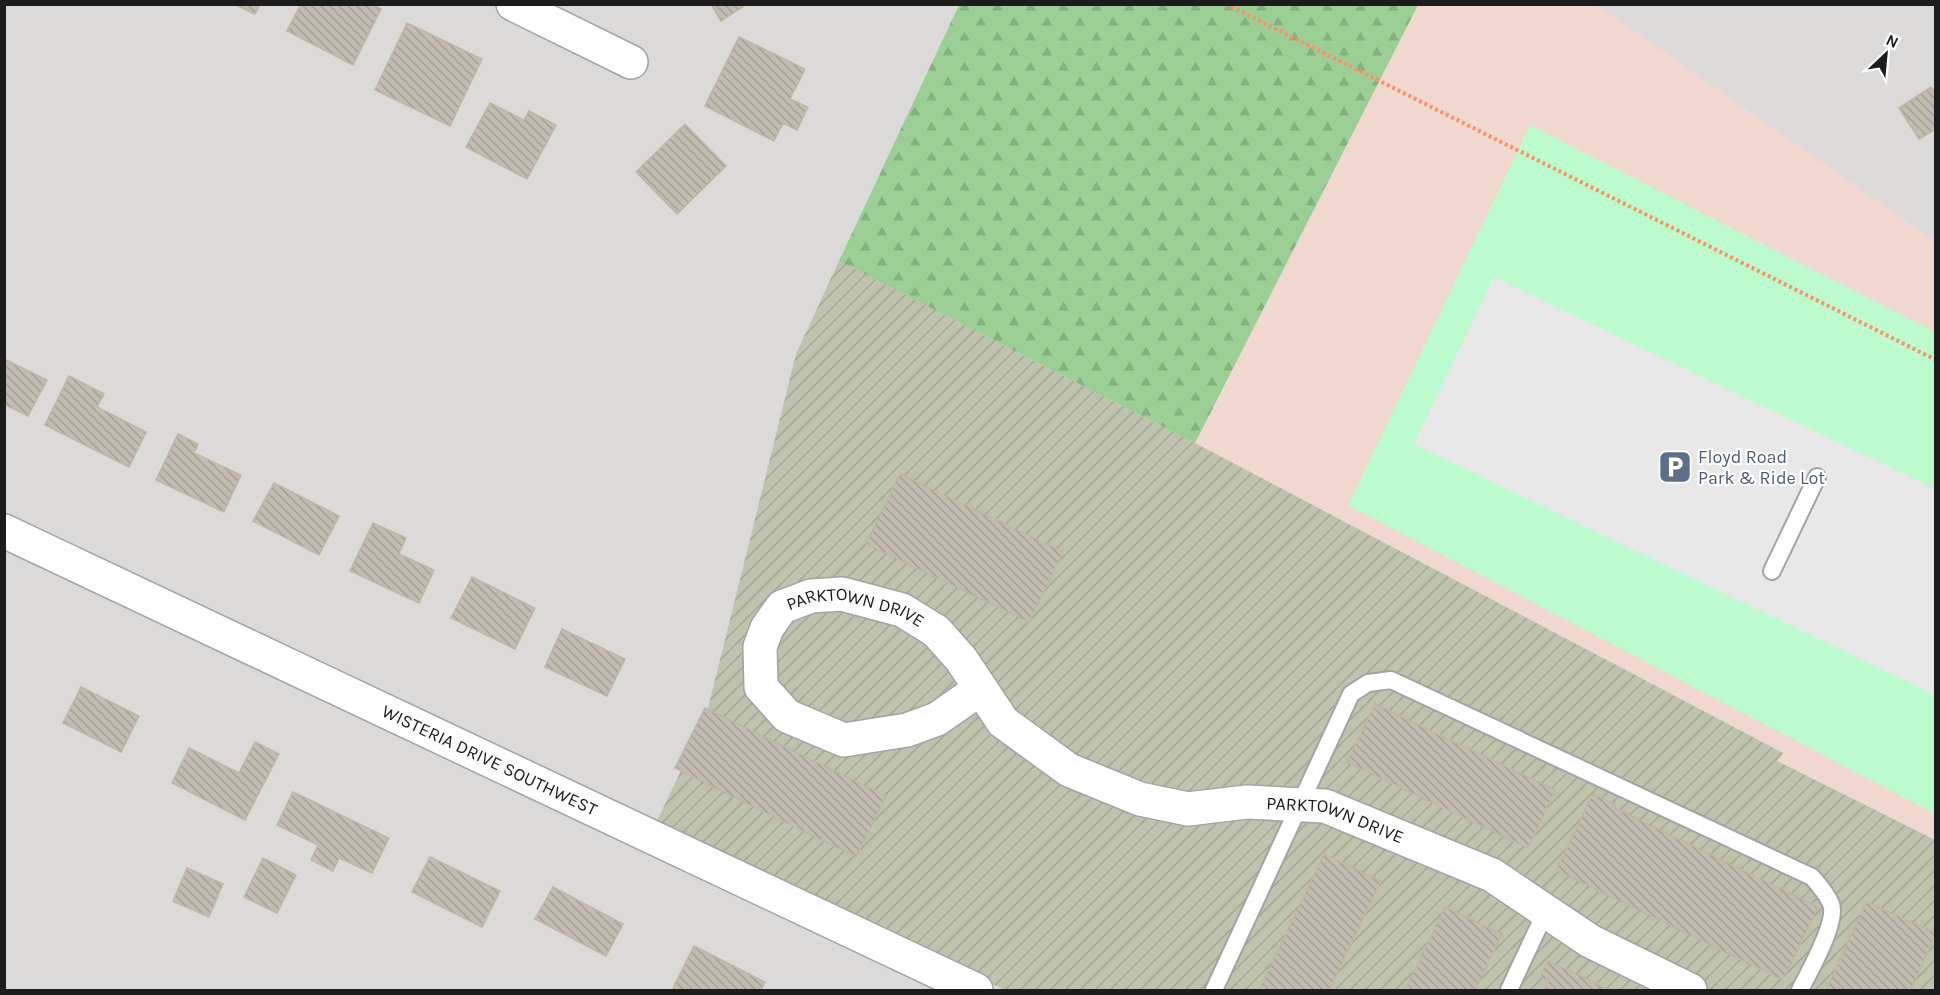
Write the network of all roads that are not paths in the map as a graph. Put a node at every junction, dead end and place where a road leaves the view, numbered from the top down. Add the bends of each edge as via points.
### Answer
1 (513, 4) edge
2 (631, 62) dead end
3 (1816, 477) dead end
4 (4, 531) edge
5 (1772, 571) dead end
6 (980, 689) junction
7 (1299, 805) junction
8 (1546, 911) junction
9 (976, 990) edge
10 (1214, 990) edge
11 (1509, 990) edge
12 (1690, 990) edge
13 (1800, 990) edge

1 - 2 street
3 - 5 lane
4 - 9 street, WISTERIA DRIVE SOUTHWEST
6 - 6 street, PARKTOWN DRIVE via 936,631 902,610 842,594 811,596 782,607 767,628 760,647 761,687 774,702 787,716 844,740 907,730 937,719
6 - 7 street, PARKTOWN DRIVE via 1004,722 1069,770 1140,798 1188,809 1247,802
7 - 8 street, PARKTOWN DRIVE via 1325,806 1492,875
7 - 10 lane
7 - 13 lane via 1351,694 1368,682 1391,680 1812,877 1832,905 1831,922
8 - 11 lane
8 - 12 street, PARKTOWN DRIVE via 1590,941

